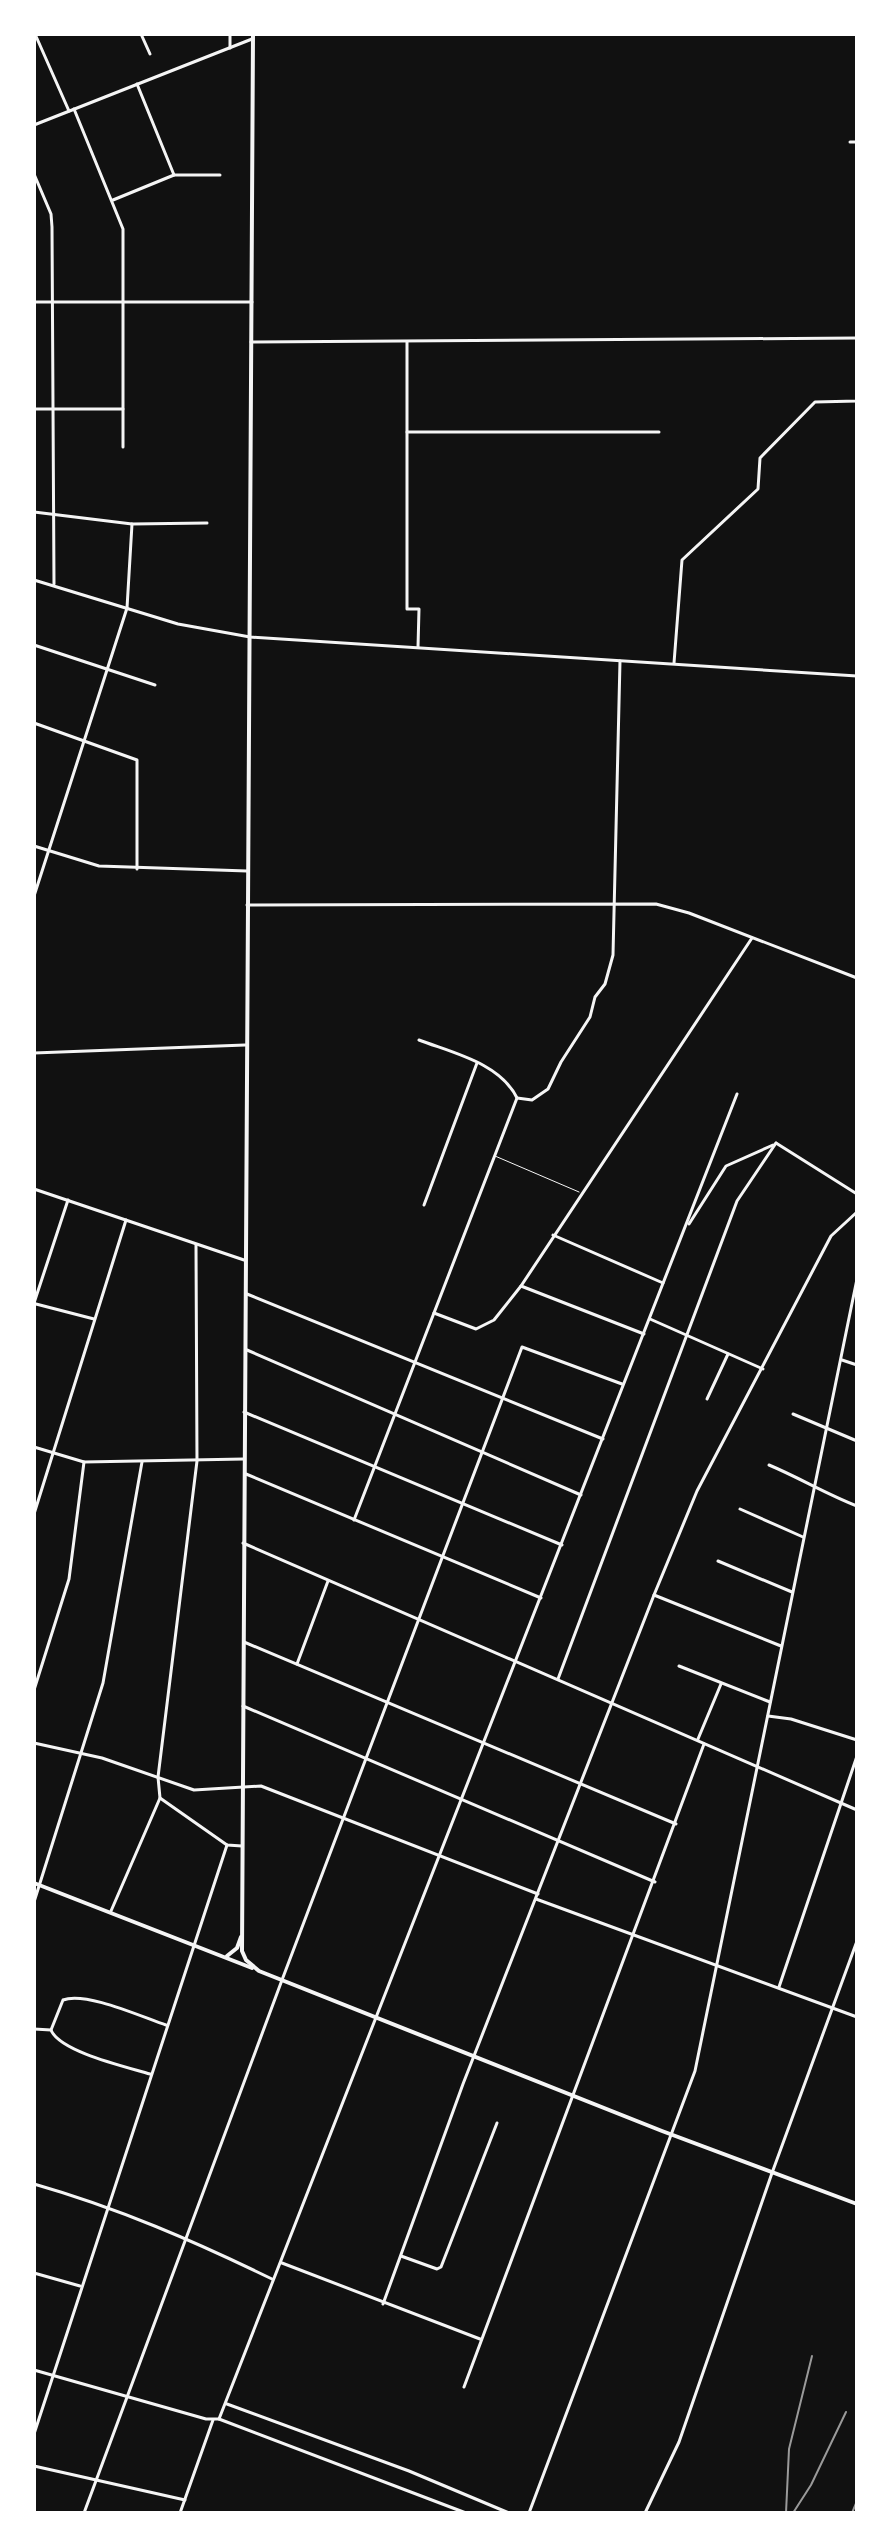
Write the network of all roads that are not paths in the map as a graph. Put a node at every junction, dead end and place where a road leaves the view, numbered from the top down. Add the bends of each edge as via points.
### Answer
1 (35, 34) edge
2 (141, 34) edge
3 (230, 34) edge
4 (252, 36) edge
5 (230, 48) junction
6 (150, 54) dead end
7 (137, 84) junction
8 (74, 109) junction
9 (69, 111) junction
10 (34, 125) edge
11 (850, 142) dead end
12 (857, 142) edge
13 (34, 174) edge
14 (174, 175) junction
15 (220, 175) dead end
16 (112, 201) junction
17 (122, 301) junction
18 (34, 302) edge
19 (53, 302) junction
20 (252, 302) junction
21 (857, 338) edge
22 (251, 342) junction
23 (407, 342) junction
24 (857, 389) edge
25 (34, 409) edge
26 (53, 409) junction
27 (123, 409) junction
28 (407, 432) junction
29 (659, 432) dead end
30 (123, 447) dead end
31 (34, 512) edge
32 (54, 512) junction
33 (207, 523) dead end
34 (132, 524) junction
35 (34, 580) edge
36 (54, 584) junction
37 (127, 608) junction
38 (250, 637) junction
39 (34, 645) edge
40 (418, 647) junction
41 (620, 660) junction
42 (674, 663) junction
43 (108, 670) junction
44 (857, 676) edge
45 (155, 685) dead end
46 (34, 723) edge
47 (85, 740) junction
48 (34, 846) edge
49 (47, 850) junction
50 (137, 869) junction
51 (247, 871) junction
52 (34, 896) edge
53 (613, 901) junction
54 (247, 905) junction
55 (752, 938) junction
56 (857, 978) edge
57 (419, 1040) dead end
58 (245, 1045) junction
59 (34, 1053) edge
60 (477, 1063) junction
61 (737, 1094) dead end
62 (517, 1098) junction
63 (776, 1143) junction
64 (495, 1156) junction
65 (34, 1189) edge
66 (581, 1193) junction
67 (857, 1196) edge
68 (68, 1200) junction
69 (424, 1205) dead end
70 (857, 1212) edge
71 (126, 1220) junction
72 (686, 1226) junction
73 (553, 1235) junction
74 (196, 1245) junction
75 (244, 1260) junction
76 (857, 1279) edge
77 (663, 1283) junction
78 (521, 1286) junction
79 (244, 1293) junction
80 (34, 1303) edge
81 (434, 1313) junction
82 (94, 1319) junction
83 (649, 1319) junction
84 (644, 1334) junction
85 (685, 1335) junction
86 (244, 1349) junction
87 (728, 1354) junction
88 (840, 1360) junction
89 (415, 1362) junction
90 (857, 1365) edge
91 (763, 1369) junction
92 (624, 1385) junction
93 (502, 1398) junction
94 (707, 1399) dead end
95 (243, 1411) junction
96 (395, 1414) junction
97 (793, 1414) dead end
98 (826, 1428) junction
99 (603, 1439) junction
100 (857, 1441) edge
101 (34, 1447) edge
102 (482, 1452) junction
103 (52, 1453) junction
104 (244, 1459) junction
105 (197, 1461) junction
106 (84, 1462) junction
107 (142, 1462) junction
108 (769, 1465) dead end
109 (375, 1466) junction
110 (244, 1474) junction
111 (814, 1484) junction
112 (581, 1495) junction
113 (463, 1503) junction
114 (857, 1506) edge
115 (740, 1509) dead end
116 (34, 1514) edge
117 (354, 1520) junction
118 (803, 1537) junction
119 (243, 1543) junction
120 (562, 1545) junction
121 (442, 1557) junction
122 (718, 1561) dead end
123 (329, 1580) junction
124 (792, 1592) junction
125 (654, 1595) junction
126 (541, 1598) junction
127 (418, 1619) junction
128 (243, 1641) junction
129 (781, 1646) junction
130 (516, 1662) junction
131 (297, 1664) junction
132 (679, 1666) dead end
133 (557, 1680) junction
134 (721, 1684) junction
135 (34, 1690) edge
136 (770, 1702) junction
137 (387, 1703) junction
138 (610, 1703) junction
139 (243, 1706) junction
140 (767, 1715) junction
141 (857, 1740) edge
142 (697, 1741) junction
143 (34, 1743) edge
144 (485, 1744) junction
145 (704, 1744) junction
146 (83, 1754) junction
147 (857, 1756) edge
148 (366, 1758) junction
149 (757, 1767) junction
150 (158, 1777) junction
151 (580, 1784) junction
152 (242, 1787) junction
153 (160, 1798) junction
154 (463, 1799) junction
155 (841, 1803) junction
156 (857, 1810) edge
157 (344, 1817) junction
158 (676, 1824) junction
159 (559, 1840) junction
160 (227, 1845) junction
161 (242, 1846) junction
162 (441, 1855) junction
163 (655, 1882) junction
164 (36, 1884) edge
165 (537, 1897) junction
166 (34, 1902) edge
167 (111, 1911) junction
168 (633, 1936) junction
169 (241, 1937) junction
170 (857, 1941) edge
171 (193, 1944) junction
172 (225, 1957) junction
173 (715, 1966) junction
174 (252, 1968) junction
175 (282, 1980) junction
176 (779, 1987) junction
177 (833, 2009) junction
178 (857, 2017) edge
179 (376, 2018) junction
180 (166, 2025) junction
181 (34, 2029) edge
182 (51, 2030) junction
183 (474, 2057) junction
184 (150, 2074) junction
185 (572, 2096) junction
186 (497, 2123) dead end
187 (672, 2135) junction
188 (772, 2173) junction
189 (34, 2184) edge
190 (857, 2204) edge
191 (107, 2205) junction
192 (185, 2237) junction
193 (401, 2256) junction
194 (282, 2263) junction
195 (34, 2273) edge
196 (272, 2279) junction
197 (80, 2286) junction
198 (383, 2304) junction
199 (481, 2339) junction
200 (34, 2370) edge
201 (51, 2373) junction
202 (464, 2387) dead end
203 (125, 2395) junction
204 (227, 2404) junction
205 (216, 2419) junction
206 (34, 2434) edge
207 (34, 2466) edge
208 (95, 2481) junction
209 (185, 2500) junction
210 (84, 2513) edge
211 (180, 2513) edge
212 (466, 2513) edge
213 (509, 2513) edge
214 (529, 2513) edge
215 (645, 2513) edge

1 - 9 street
2 - 6 street
3 - 5 street
4 - 5 street
4 - 20 main road
5 - 7 street
7 - 8 street
7 - 14 street
8 - 9 street
8 - 16 street
9 - 10 street
11 - 12 street
13 - 19 street via 51,214
14 - 15 street
14 - 16 street
16 - 17 street via 123,229
17 - 19 street
17 - 20 street
17 - 27 street
18 - 19 street
19 - 26 street
20 - 22 main road
21 - 23 street
22 - 23 street
22 - 38 main road
23 - 28 street
24 - 42 street via 857,401 815,402 760,458 758,489 682,560
25 - 26 street
26 - 27 street
26 - 32 street
27 - 30 street
28 - 29 street
28 - 40 street via 407,609 419,609
31 - 32 street
32 - 34 street
32 - 36 street
33 - 34 street
34 - 37 street
35 - 36 street
36 - 37 street
37 - 38 street via 202,630
37 - 43 street
38 - 40 street
38 - 51 main road
39 - 43 street
40 - 41 street
41 - 42 street
41 - 53 street
42 - 44 street
43 - 45 street
43 - 47 street
46 - 47 street
47 - 49 street
47 - 50 street via 137,760
48 - 49 street
49 - 50 street via 99,866
49 - 52 street
50 - 51 street
51 - 54 main road
53 - 54 street
53 - 55 street via 668,907
53 - 62 street via 613,955 590,1017 542,1096
54 - 58 main road
55 - 56 street
55 - 66 street
57 - 60 street
58 - 59 street
58 - 75 main road
60 - 62 street via 502,1077
60 - 69 street
61 - 72 street
62 - 64 street
63 - 67 street
63 - 72 street via 726,1166
63 - 85 street via 737,1201
64 - 66 lane
64 - 81 street
65 - 68 street
66 - 73 street
68 - 71 street
68 - 80 street
70 - 91 street via 831,1236
71 - 74 street
71 - 82 street
72 - 77 street
73 - 77 street
73 - 78 street
74 - 75 street
74 - 105 street
75 - 79 main road
76 - 88 street
77 - 83 street
78 - 81 street via 494,1320 476,1329
78 - 84 street
79 - 86 main road
79 - 89 street
80 - 82 street
81 - 89 street
82 - 103 street
83 - 84 street
83 - 85 street
84 - 92 street
85 - 87 street
85 - 133 street
86 - 95 main road
86 - 96 street
87 - 91 street
87 - 94 street
88 - 90 street
88 - 98 street
89 - 93 street
89 - 96 street
91 - 125 street via 697,1491
92 - 93 street via 522,1347
92 - 99 street
93 - 99 street
93 - 102 street
95 - 104 main road
95 - 109 street
96 - 102 street
96 - 109 street
97 - 98 street
98 - 100 street
98 - 111 street
99 - 112 street
101 - 103 street
102 - 112 street
102 - 113 street
103 - 106 street
103 - 116 street
104 - 105 street
104 - 110 main road
105 - 107 street
105 - 150 street
106 - 107 street
106 - 135 street via 69,1579
107 - 146 street via 103,1683
108 - 111 street
109 - 113 street
109 - 117 street
110 - 117 street
110 - 119 main road
111 - 114 street via 821,1493
111 - 118 street
112 - 120 street
113 - 120 street
113 - 121 street
115 - 118 street
117 - 121 street
118 - 124 street
119 - 123 street
119 - 128 main road
120 - 126 street
121 - 126 street
121 - 127 street
122 - 124 street
123 - 127 street
123 - 131 street
124 - 129 street
125 - 129 street
125 - 138 street
126 - 130 street
127 - 130 street
127 - 137 street
128 - 131 street
128 - 139 main road
129 - 136 street
130 - 133 street
130 - 144 street
131 - 137 street
132 - 134 street
133 - 138 street
134 - 136 street
134 - 142 street
136 - 140 street
137 - 144 street
137 - 148 street
138 - 142 street
138 - 151 street
139 - 148 street
139 - 152 main road
140 - 141 street
140 - 149 street
142 - 145 street
143 - 146 street
144 - 151 street
144 - 154 street
145 - 149 street
145 - 158 street
146 - 150 street
146 - 164 street
147 - 155 street
148 - 154 street
148 - 157 street
149 - 155 street
149 - 173 street
150 - 152 street via 194,1790
150 - 153 street
151 - 158 street
151 - 159 street
152 - 157 street via 261,1786
152 - 161 main road
153 - 160 street
153 - 167 street
154 - 159 street
154 - 162 street
155 - 156 street
155 - 176 street
157 - 162 street
157 - 175 street
158 - 163 street
159 - 163 street
159 - 165 street
160 - 161 street
160 - 171 street
161 - 169 main road
162 - 165 street
162 - 179 street
163 - 168 street
164 - 166 street
164 - 167 main road
165 - 168 street
165 - 183 street
167 - 171 main road
168 - 173 street
168 - 185 street
169 - 172 main road
169 - 174 main road
170 - 177 street
171 - 172 main road
171 - 180 street
172 - 174 main road
173 - 176 street
173 - 187 street via 695,2071
174 - 175 main road
175 - 179 main road
175 - 192 street
176 - 177 street
177 - 178 street
177 - 188 street
179 - 183 main road
179 - 194 street
180 - 182 street via 68,1997
180 - 184 street
181 - 182 street
182 - 184 street via 67,2046
183 - 185 main road
183 - 193 street
184 - 191 street
185 - 187 main road
185 - 199 street
186 - 193 street via 441,2267
187 - 188 main road
187 - 214 street
188 - 190 main road
188 - 215 street via 679,2442
189 - 191 street
191 - 192 street
191 - 197 street
192 - 196 street
192 - 203 street
193 - 198 street
194 - 196 street
194 - 198 street
195 - 197 street
196 - 204 street
197 - 201 street
198 - 199 street
199 - 202 street
200 - 201 street
201 - 203 street
201 - 206 street
203 - 205 street
203 - 208 street
204 - 205 street
204 - 213 street
205 - 209 street
205 - 212 street
207 - 208 street
208 - 209 street
208 - 210 street
209 - 211 street

